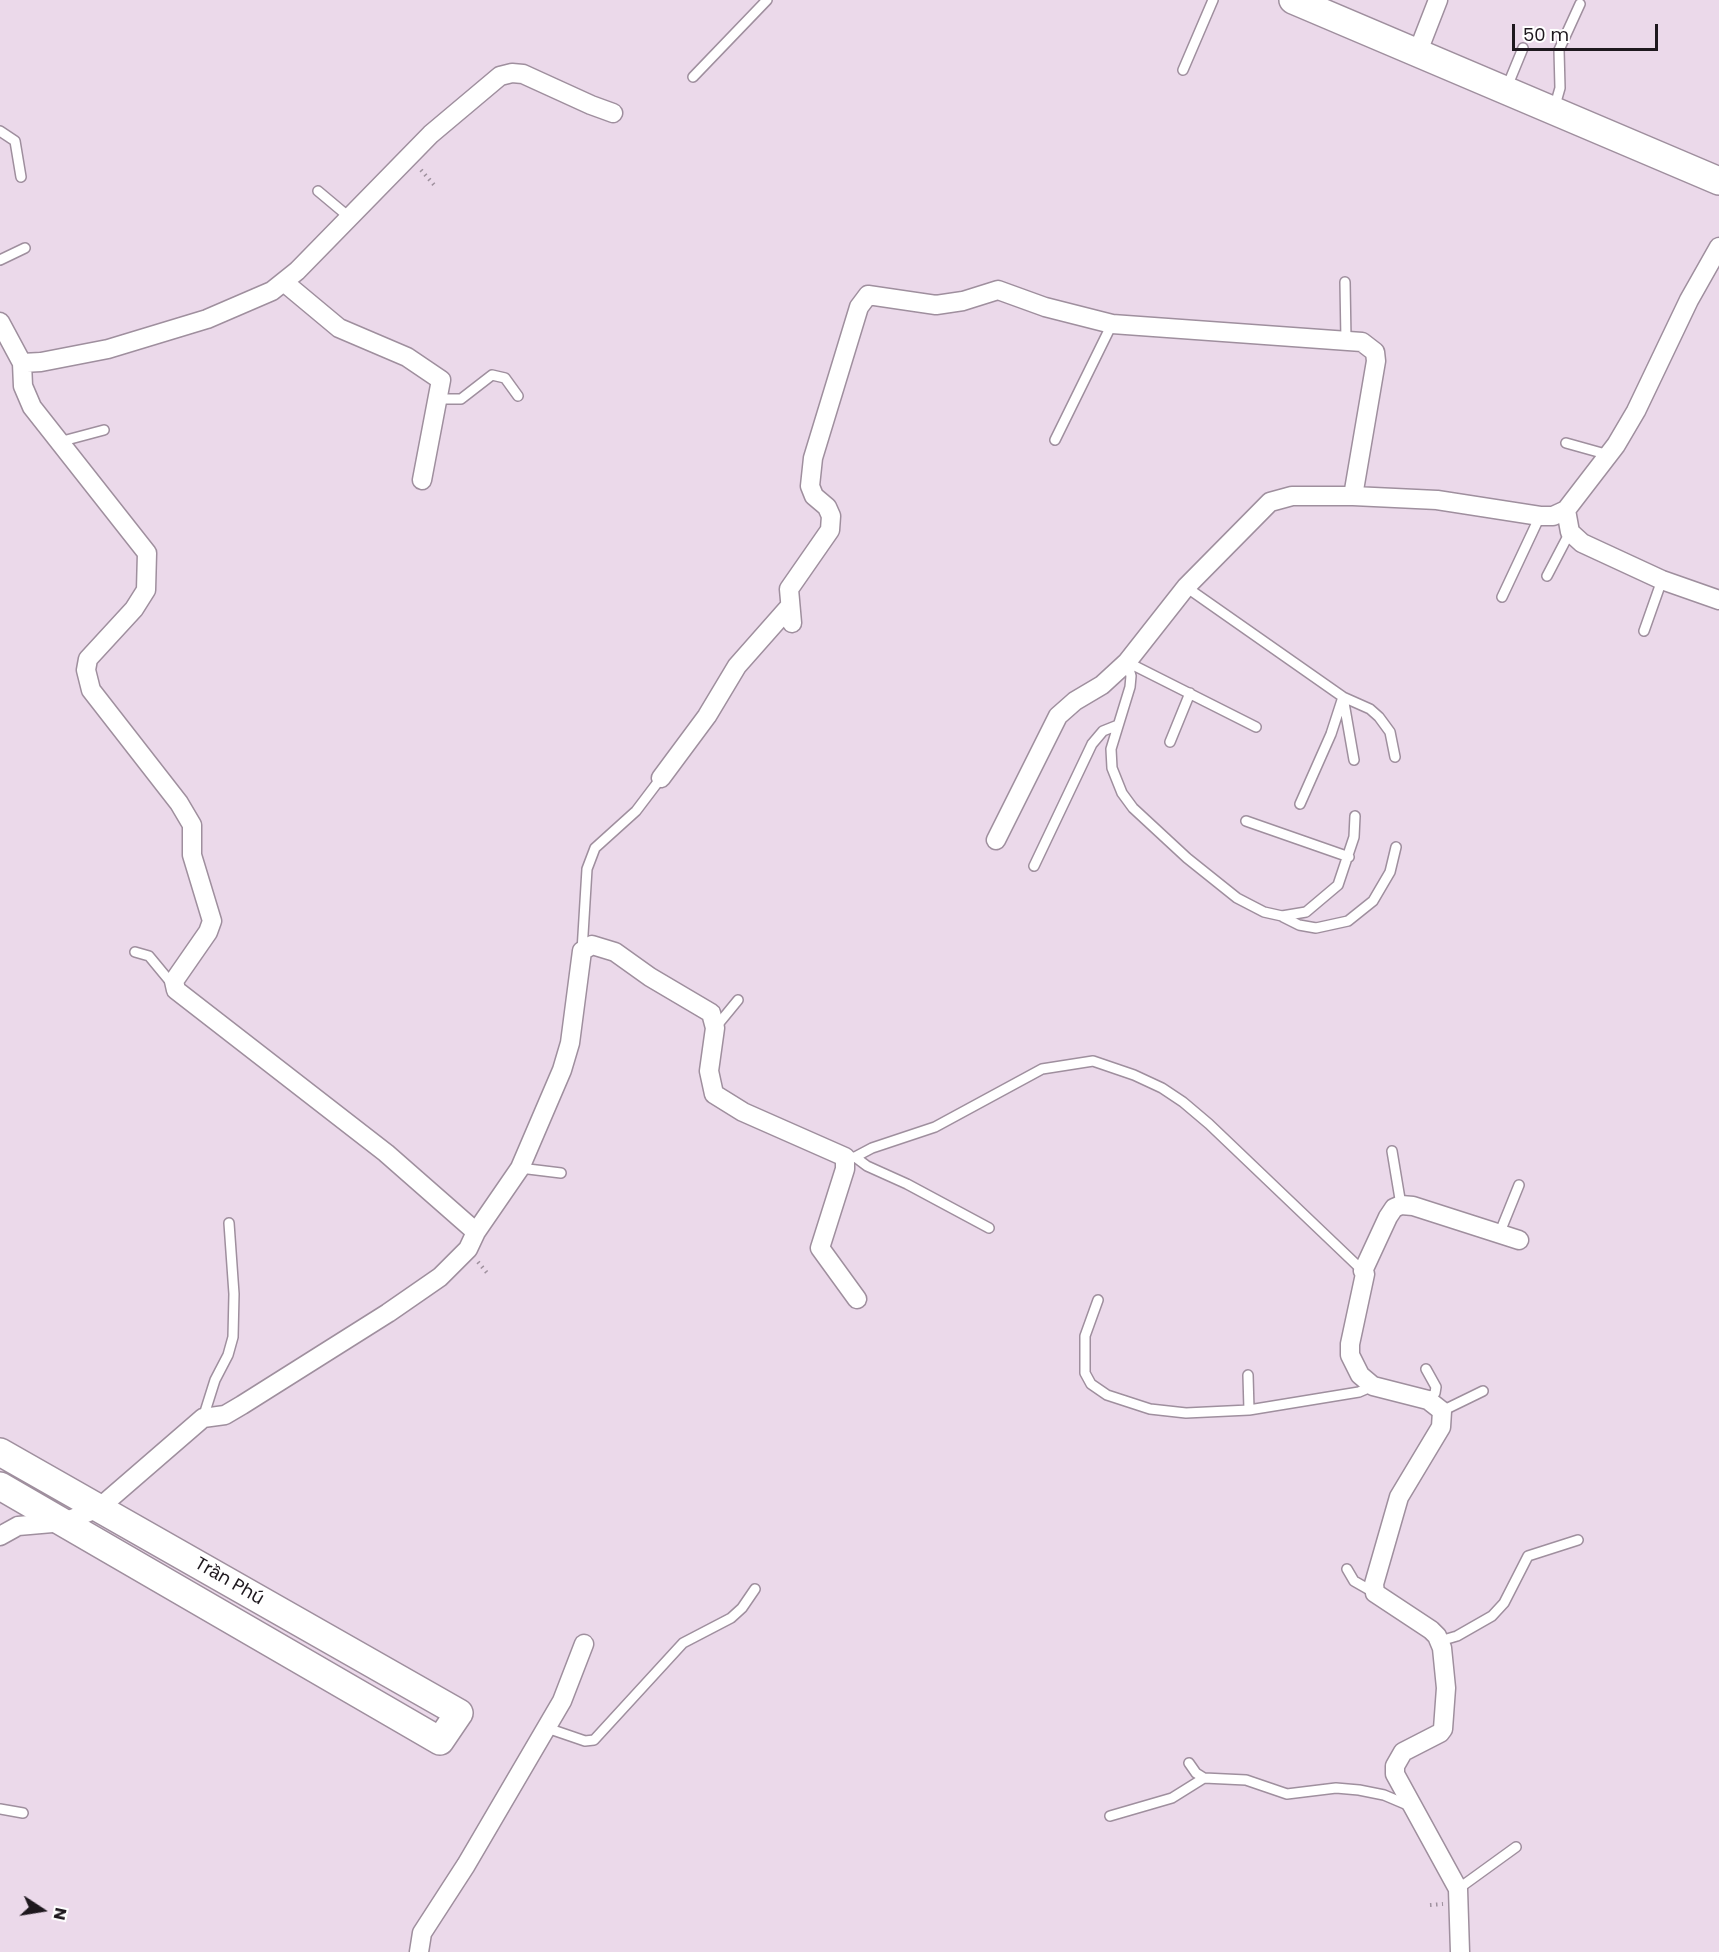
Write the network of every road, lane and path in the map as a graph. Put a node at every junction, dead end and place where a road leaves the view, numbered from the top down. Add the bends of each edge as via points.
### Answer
1 (767, 0) edge
2 (1214, 0) edge
3 (1293, 0) edge
4 (1438, 0) edge
5 (1580, 4) dead end
6 (1523, 48) dead end
7 (1417, 54) junction
8 (1184, 70) dead end
9 (693, 76) dead end
10 (1505, 90) junction
11 (1553, 110) junction
12 (613, 113) dead end
13 (0, 131) edge
14 (21, 177) dead end
15 (1719, 181) edge
16 (318, 191) dead end
17 (349, 217) junction
18 (1719, 247) edge
19 (25, 248) dead end
20 (0, 260) edge
21 (1345, 282) dead end
22 (285, 283) junction
23 (1112, 324) junction
24 (1, 328) edge
25 (1346, 340) junction
26 (22, 363) junction
27 (518, 396) dead end
28 (439, 399) junction
29 (104, 430) dead end
30 (1055, 440) dead end
31 (59, 442) junction
32 (1566, 443) dead end
33 (1609, 455) junction
34 (422, 480) dead end
35 (1353, 496) junction
36 (1566, 510) junction
37 (1540, 516) junction
38 (1570, 532) junction
39 (1547, 576) dead end
40 (1662, 580) junction
41 (1186, 587) junction
42 (1502, 597) dead end
43 (1719, 600) edge
44 (1644, 631) dead end
45 (1127, 662) junction
46 (1190, 693) junction
47 (1343, 697) junction
48 (1118, 725) junction
49 (1256, 727) dead end
50 (1170, 742) dead end
51 (1395, 757) dead end
52 (1354, 760) dead end
53 (661, 778) joint
54 (1300, 804) dead end
55 (1354, 816) dead end
56 (1246, 821) dead end
57 (996, 840) dead end
58 (1396, 846) dead end
59 (1349, 857) junction
60 (1034, 866) dead end
61 (1282, 916) junction
62 (582, 951) junction
63 (135, 952) dead end
64 (174, 987) junction
65 (738, 1000) dead end
66 (715, 1028) junction
67 (1392, 1151) dead end
68 (850, 1157) junction
69 (520, 1168) junction
70 (561, 1173) dead end
71 (1519, 1185) dead end
72 (1401, 1205) junction
73 (229, 1223) dead end
74 (989, 1228) dead end
75 (477, 1232) junction
76 (1500, 1232) junction
77 (1519, 1240) dead end
78 (1363, 1271) junction
79 (857, 1299) dead end
80 (1098, 1300) dead end
81 (1426, 1369) dead end
82 (1248, 1375) dead end
83 (1373, 1386) junction
84 (1483, 1391) dead end
85 (1435, 1406) junction
86 (1249, 1410) junction
87 (204, 1418) junction
88 (0, 1452) edge
89 (0, 1486) edge
90 (99, 1508) junction
91 (64, 1522) junction
92 (0, 1536) edge
93 (1578, 1540) dead end
94 (1347, 1569) dead end
95 (755, 1589) dead end
96 (1375, 1593) junction
97 (1440, 1641) junction
98 (584, 1644) dead end
99 (547, 1728) junction
100 (1189, 1763) dead end
101 (1204, 1778) junction
102 (1411, 1806) junction
103 (0, 1809) edge
104 (23, 1813) dead end
105 (1110, 1816) dead end
106 (1516, 1847) dead end
107 (1458, 1889) junction
108 (419, 1952) edge
109 (1460, 1952) edge

1 - 9 lane
2 - 8 lane
3 - 7 main road
4 - 7 street
5 - 11 lane via 1558,50 1560,88
6 - 10 lane
7 - 10 main road
10 - 11 main road
11 - 15 main road
12 - 17 street via 523,74 500,76 431,134
13 - 14 lane via 15,141
16 - 17 lane
17 - 22 street
18 - 33 street via 1636,411
19 - 20 lane
21 - 25 lane
22 - 26 street via 207,319 108,349
22 - 28 street via 339,328 389,348 438,376 442,384
23 - 25 street
23 - 30 lane
23 - 53 street via 998,290 936,305 868,296 859,306 810,474 814,496 831,516 830,530 789,589 791,615 737,666 707,716
24 - 26 street
25 - 35 street via 1370,346 1376,361
26 - 31 street via 26,398
27 - 28 lane via 505,378 492,375 461,399
28 - 34 street
29 - 31 lane
31 - 64 street via 147,553 146,590 134,609 88,659 86,670 91,690 192,825 192,855 212,921
32 - 33 lane
33 - 36 street
35 - 37 street via 1437,500
35 - 41 street via 1292,496 1270,502
36 - 37 street
36 - 38 street
37 - 42 lane
38 - 39 lane
38 - 40 street via 1582,543
40 - 43 street
40 - 44 lane
41 - 45 street
41 - 47 lane
45 - 46 lane
45 - 48 lane via 1130,687
45 - 57 street via 1102,686 1058,716
46 - 49 lane
46 - 50 lane
47 - 51 lane via 1379,717 1390,732
47 - 52 lane
47 - 54 lane
48 - 60 lane via 1103,731 1092,744
48 - 61 lane via 1111,749 1112,768 1133,808 1237,898
53 - 62 lane via 636,811 595,848 587,869
55 - 59 lane
56 - 59 lane
58 - 61 lane via 1390,872 1373,901 1348,921 1316,928
59 - 61 lane via 1338,885 1323,899 1306,912
62 - 66 street via 592,945 615,952 650,977 706,1007
62 - 69 street via 570,1043
63 - 64 lane via 149,957
64 - 75 street via 386,1153
65 - 66 lane
66 - 68 street via 709,1071 714,1094 736,1108
67 - 72 lane
68 - 74 lane
68 - 78 lane via 935,1127 1042,1069 1093,1061 1134,1075 1183,1102
68 - 79 street via 820,1248
69 - 70 lane
69 - 75 street
71 - 76 lane
72 - 76 street via 1432,1210
72 - 78 street via 1388,1217
73 - 87 lane via 233,1338 214,1380
75 - 87 street via 468,1250 440,1276 388,1313 225,1415
76 - 77 street
78 - 83 street via 1350,1355 1360,1375
80 - 86 lane via 1083,1352 1085,1373 1091,1384 1107,1395 1150,1409 1186,1413
81 - 85 lane via 1436,1387
82 - 86 lane
83 - 85 street
83 - 86 lane via 1359,1392
84 - 85 lane
85 - 96 street via 1441,1427 1399,1497 1376,1570
87 - 90 street
88 - 90 main road, Trần Phú
89 - 91 main road, Trần Phú
90 - 91 street
90 - 91 main road, Trần Phú via 459,1713 441,1740
91 - 92 street via 18,1527
93 - 97 lane via 1528,1556 1504,1603 1492,1616
94 - 96 lane via 1354,1581
95 - 99 lane via 731,1618 683,1643 594,1740 585,1741
96 - 97 street via 1431,1630
97 - 102 street via 1446,1688 1443,1729 1403,1752 1395,1766
98 - 99 street
99 - 108 street via 422,1933
100 - 101 lane
101 - 102 lane via 1246,1780 1287,1794 1336,1788 1359,1790
101 - 105 lane via 1172,1798
102 - 107 street
103 - 104 lane
106 - 107 lane
107 - 109 street

